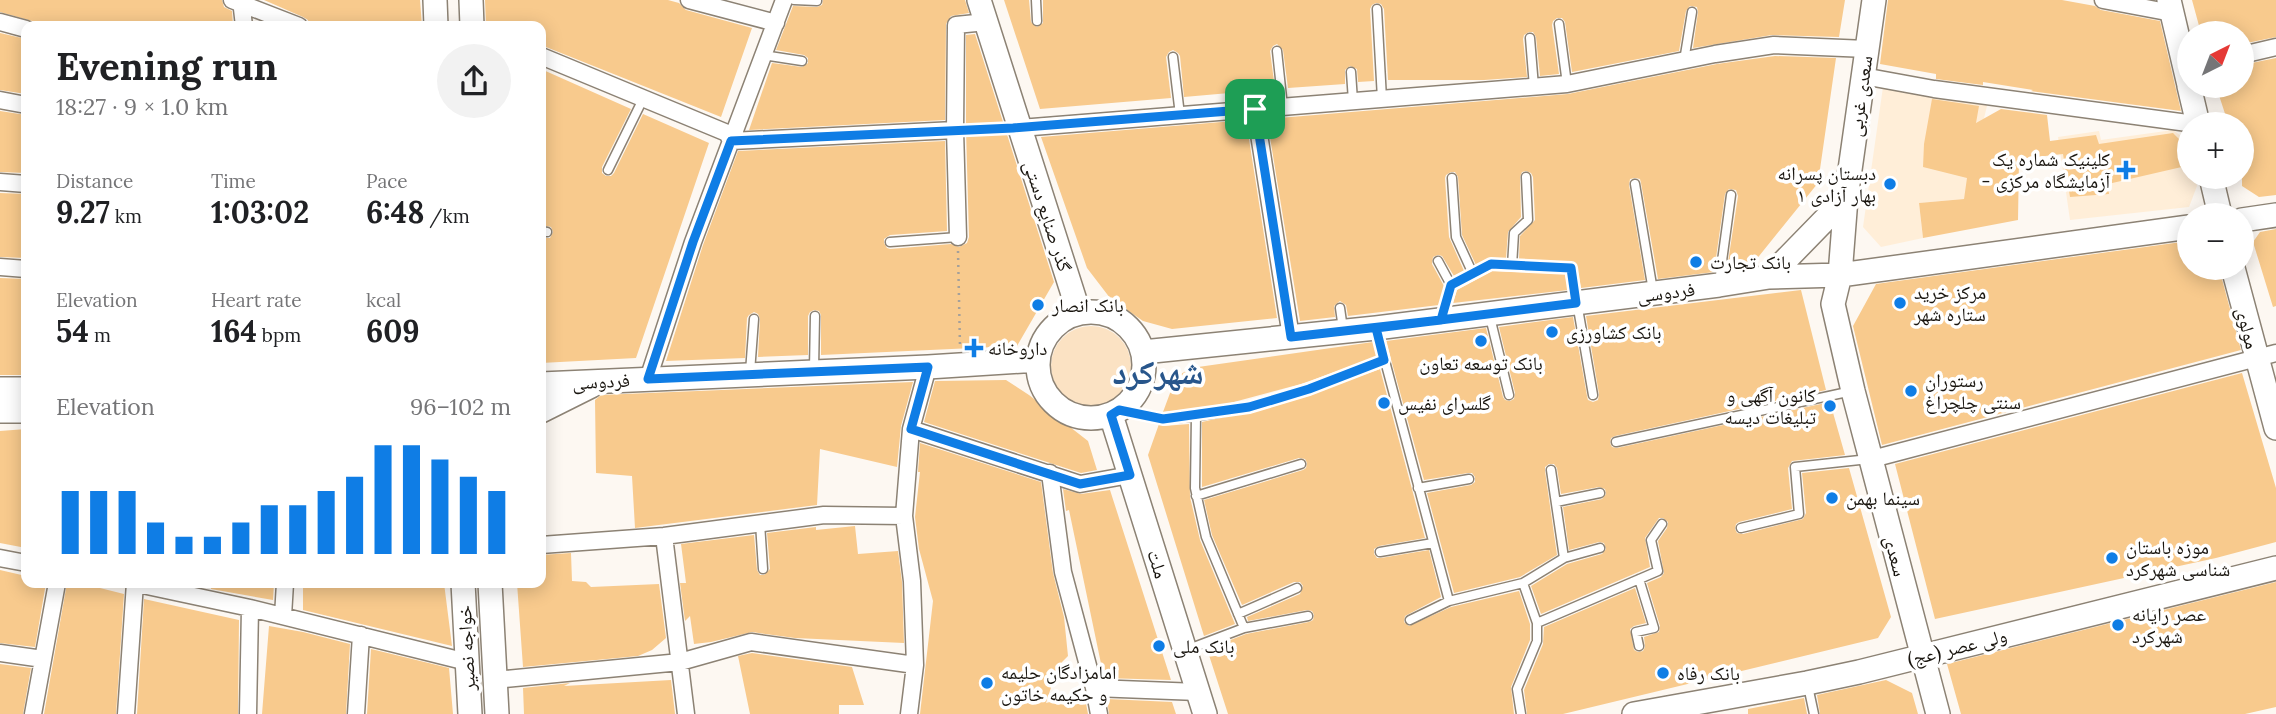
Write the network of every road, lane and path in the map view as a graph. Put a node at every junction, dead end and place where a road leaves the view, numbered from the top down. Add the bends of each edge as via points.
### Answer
1 (435, 0) edge
2 (471, 0) edge
3 (689, 0) edge
4 (784, 0) edge
5 (794, 0) edge
6 (979, 0) edge
7 (1037, 0) edge
8 (1874, 0) edge
9 (2103, 0) edge
10 (238, 1) edge
11 (817, 1) edge
12 (2171, 7) edge
13 (1377, 9) dead end
14 (1692, 12) dead end
15 (243, 21) edge
16 (287, 21) edge
17 (436, 21) edge
18 (472, 21) edge
19 (1037, 21) dead end
20 (0, 22) edge
21 (986, 22) junction
22 (776, 23) junction
23 (1559, 24) dead end
24 (21, 28) edge
25 (2177, 32) edge
26 (1530, 38) dead end
27 (2276, 47) edge
28 (1867, 49) junction
29 (1277, 51) dead end
30 (2254, 52) edge
31 (763, 55) junction
32 (1173, 57) dead end
33 (546, 58) edge
34 (802, 61) dead end
35 (1684, 61) junction
36 (1351, 72) dead end
37 (1863, 76) junction
38 (1567, 84) junction
39 (1534, 87) junction
40 (643, 99) junction
41 (1382, 99) junction
42 (0, 100) edge
43 (1353, 101) junction
44 (21, 103) edge
45 (1283, 107) junction
46 (1255, 109) junction
47 (1180, 115) junction
48 (2177, 121) edge
49 (1020, 128) junction
50 (955, 130) junction
51 (731, 141) junction
52 (608, 170) dead end
53 (1526, 177) dead end
54 (1452, 178) dead end
55 (0, 182) edge
56 (21, 184) edge
57 (1635, 184) dead end
58 (1731, 195) dead end
59 (1846, 198) junction
60 (2276, 215) edge
61 (2254, 218) edge
62 (2177, 229) edge
63 (958, 237) junction
64 (890, 242) dead end
65 (1438, 261) dead end
66 (1512, 265) junction
67 (0, 267) edge
68 (21, 269) edge
69 (1473, 274) junction
70 (1840, 275) junction
71 (1769, 277) junction
72 (2238, 280) edge
73 (1451, 285) junction
74 (1719, 285) junction
75 (1653, 294) junction
76 (1576, 303) junction
77 (1340, 308) dead end
78 (1079, 313) junction
79 (1489, 314) junction
80 (814, 316) dead end
81 (754, 319) dead end
82 (1441, 320) junction
83 (1376, 328) junction
84 (1343, 332) junction
85 (1291, 337) junction
86 (1143, 352) junction
87 (2266, 355) edge
88 (1038, 360) junction
89 (1384, 360) junction
90 (961, 365) junction
91 (928, 367) junction
92 (814, 372) junction
93 (749, 375) junction
94 (648, 379) junction
95 (604, 381) junction
96 (546, 384) edge
97 (0, 389) edge
98 (21, 389) edge
99 (1853, 391) junction
100 (1509, 396) dead end
101 (1593, 396) dead end
102 (546, 408) edge
103 (0, 411) edge
104 (21, 411) edge
105 (1115, 412) junction
106 (1196, 415) junction
107 (1163, 419) joint
108 (2276, 428) edge
109 (911, 429) junction
110 (1616, 442) dead end
111 (1872, 459) junction
112 (1301, 464) dead end
113 (1551, 470) dead end
114 (1050, 473) junction
115 (1130, 475) junction
116 (1469, 479) dead end
117 (1418, 488) junction
118 (1600, 493) dead end
119 (1196, 496) junction
120 (1556, 502) junction
121 (905, 516) junction
122 (760, 523) junction
123 (1662, 524) dead end
124 (1741, 528) dead end
125 (664, 536) junction
126 (1433, 543) junction
127 (546, 545) edge
128 (1600, 548) dead end
129 (1380, 552) dead end
130 (0, 558) edge
131 (1564, 558) junction
132 (21, 562) edge
133 (2276, 568) edge
134 (763, 569) dead end
135 (1639, 579) junction
136 (1523, 583) junction
137 (56, 588) edge
138 (134, 588) edge
139 (157, 588) edge
140 (285, 588) edge
141 (463, 588) edge
142 (490, 588) edge
143 (1297, 588) dead end
144 (1449, 601) junction
145 (250, 608) junction
146 (1238, 614) junction
147 (283, 616) junction
148 (1308, 616) dead end
149 (1410, 620) dead end
150 (1537, 623) junction
151 (1244, 628) junction
152 (361, 635) junction
153 (1639, 646) dead end
154 (1185, 651) junction
155 (0, 653) edge
156 (1922, 656) junction
157 (43, 659) junction
158 (467, 662) junction
159 (680, 662) junction
160 (915, 665) junction
161 (495, 680) junction
162 (1807, 683) junction
163 (1094, 688) junction
164 (1198, 692) junction
165 (33, 714) edge
166 (126, 714) edge
167 (248, 714) edge
168 (356, 714) edge
169 (470, 714) edge
170 (497, 714) edge
171 (686, 714) edge
172 (909, 714) edge
173 (1099, 714) edge
174 (1205, 714) edge
175 (1521, 714) edge
176 (1634, 714) edge
177 (1814, 714) edge
178 (1938, 714) edge

1 - 17 main road
2 - 18 main road
3 - 22 street
4 - 22 street
5 - 11 lane
6 - 21 main road, گذر صنایع دستی
7 - 19 lane
8 - 28 main road, سعدی غربی
9 - 12 street
10 - 15 street
10 - 16 street
12 - 25 main road
13 - 41 lane
14 - 35 lane
20 - 24 street
21 - 49 main road, گذر صنایع دستی
21 - 50 street via 956,25
22 - 31 street
23 - 38 lane
26 - 39 lane
27 - 30 street
28 - 35 street via 1774,45
28 - 37 main road, سعدی غربی
29 - 45 lane
31 - 34 lane
31 - 51 street
32 - 47 lane
33 - 40 street
35 - 38 street
36 - 43 lane
37 - 48 street
37 - 59 main road, سعدی غربی
38 - 39 street
39 - 41 street
40 - 51 street via 727,133
40 - 52 lane
41 - 43 street
42 - 44 street
43 - 45 street
45 - 46 street
46 - 47 street
46 - 85 street
47 - 49 street
49 - 50 path
49 - 78 main road, گذر صنایع دستی
50 - 51 street
50 - 63 street
51 - 94 street
53 - 66 lane via 1528,220 1514,233
54 - 69 lane via 1456,237
55 - 56 street
57 - 75 lane
58 - 74 lane
59 - 70 main road, سعدی غربی
59 - 71 main road
60 - 61 main road
62 - 70 main road, فردوسی
63 - 64 lane
63 - 90 path
65 - 73 lane
66 - 69 lane via 1491,264
66 - 76 lane via 1571,268
67 - 68 street
69 - 73 lane
70 - 71 main road, فردوسی
70 - 99 main road, سعدی via 1833,304
71 - 74 main road, فردوسی
72 - 87 main road, مولوی
73 - 82 lane
74 - 75 main road, فردوسی
75 - 76 main road, فردوسی
76 - 79 main road, فردوسی
76 - 101 lane
77 - 84 lane
78 - 86 main road via 1112,316 1126,325
78 - 88 main road via 1055,325
79 - 82 main road, فردوسی
79 - 100 lane
80 - 92 lane
81 - 93 lane
82 - 83 main road, فردوسی
83 - 84 main road, فردوسی
83 - 89 lane
84 - 85 main road, فردوسی
85 - 86 main road, فردوسی
86 - 105 main road via 1142,383 1135,396
87 - 108 main road, مولوی
87 - 111 street
88 - 90 main road, فردوسی
88 - 105 main road via 1039,379 1059,408 1093,419
89 - 106 lane via 1249,407
89 - 117 lane
90 - 91 main road, فردوسی
91 - 92 main road, فردوسی
91 - 109 street
92 - 93 main road, فردوسی
93 - 94 main road, فردوسی
94 - 95 main road, فردوسی
95 - 96 main road, فردوسی
95 - 102 main road
97 - 98 main road
99 - 110 lane
99 - 111 main road, سعدی
103 - 104 main road
105 - 107 path
105 - 115 main road, ملت
106 - 107 lane
106 - 119 lane
109 - 114 street
109 - 121 street
111 - 124 lane via 1795,467 1798,514
111 - 156 main road, سعدی
112 - 119 lane
113 - 120 lane
114 - 115 street via 1080,484
114 - 163 street via 1063,572
115 - 154 main road, ملت
116 - 117 lane
117 - 126 lane
118 - 120 lane
119 - 146 lane via 1206,537
120 - 131 lane
121 - 122 street via 824,514
121 - 160 street
122 - 125 street
122 - 134 lane
123 - 135 lane via 1651,540 1658,571
125 - 127 street
125 - 159 street
126 - 129 lane
126 - 144 lane
128 - 131 lane
130 - 132 street
131 - 136 lane
133 - 156 main road, ولی عصر (عج)
135 - 150 lane
135 - 153 lane via 1654,628 1636,632
136 - 144 lane
136 - 150 lane
137 - 157 street
138 - 166 street
139 - 145 street
140 - 147 street
141 - 158 main road, خواجه نصیر
142 - 161 main road, خواجه نصیر
143 - 146 lane
144 - 149 lane
145 - 147 street
145 - 167 street
146 - 151 lane
147 - 152 street
148 - 151 lane
150 - 175 lane via 1537,641 1517,689
151 - 154 lane
152 - 158 street
152 - 168 street
154 - 164 main road, ملت
155 - 157 street
156 - 162 main road, ولی عصر (عج)
156 - 178 main road, سعدی
157 - 165 street
158 - 169 main road, خواجه نصیر
159 - 160 street via 751,642
159 - 161 street
159 - 171 street
160 - 172 street
161 - 170 main road, خواجه نصیر
162 - 176 main road, ولی عصر (عج)
162 - 177 lane
163 - 164 street
163 - 173 street
164 - 174 main road, ملت

